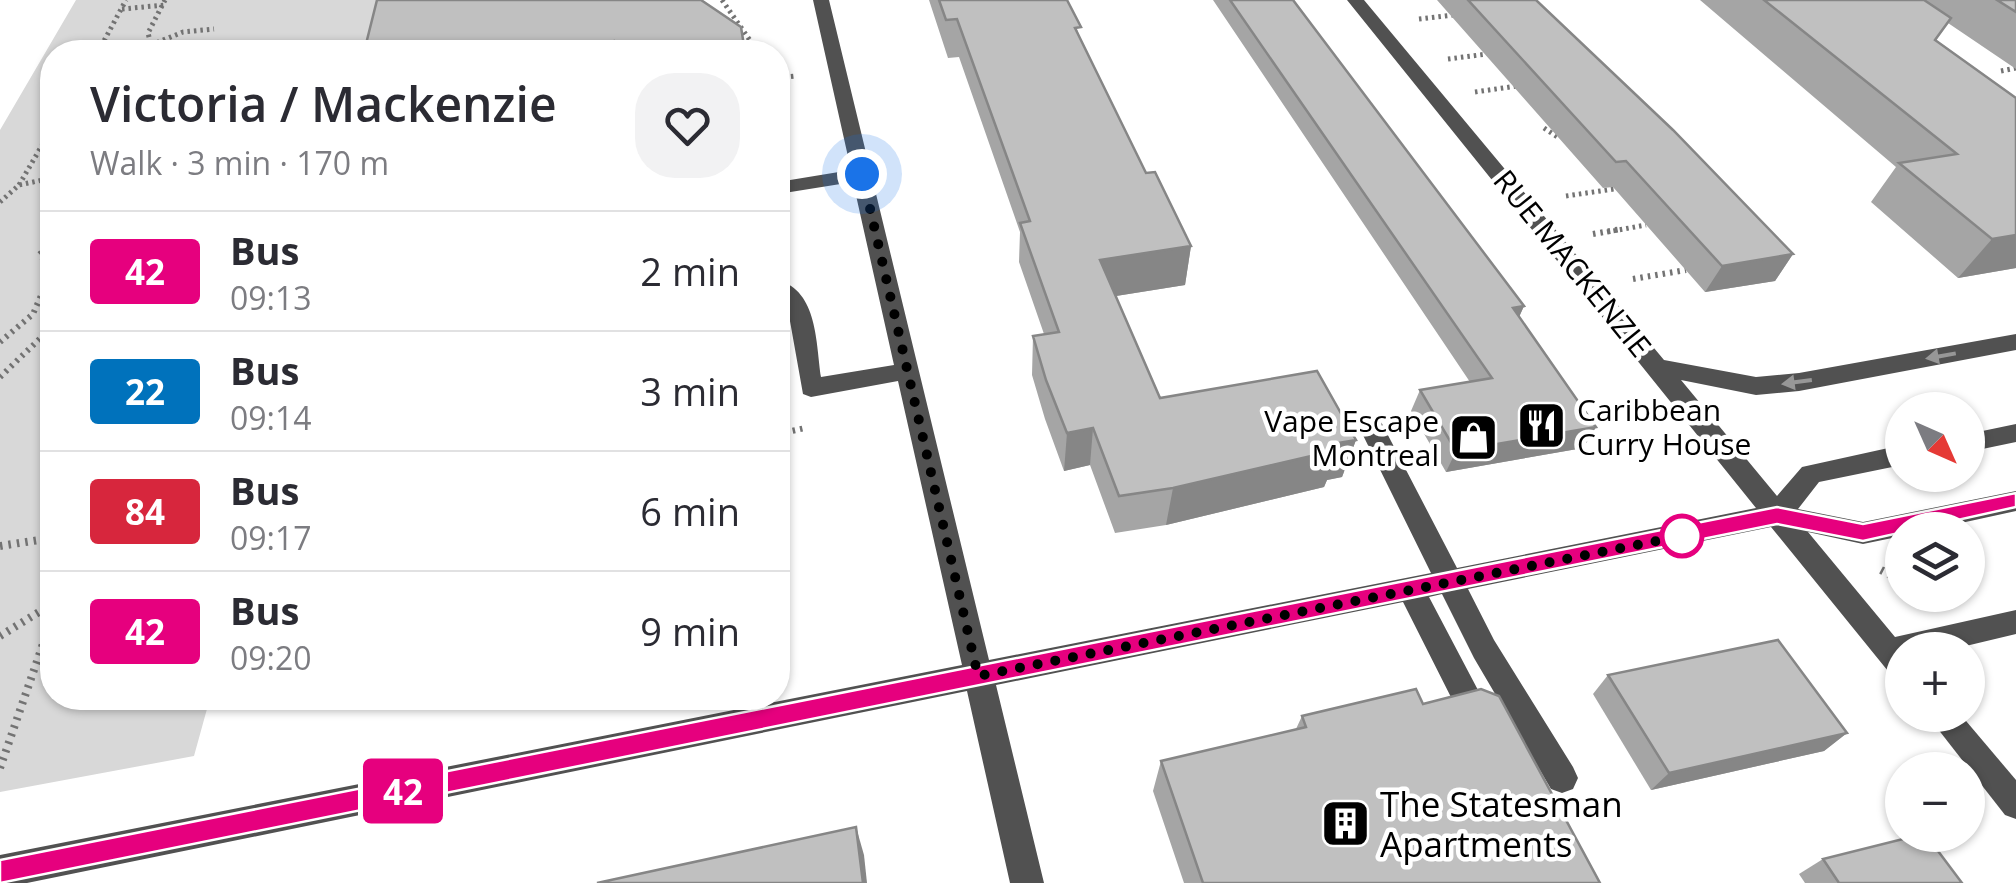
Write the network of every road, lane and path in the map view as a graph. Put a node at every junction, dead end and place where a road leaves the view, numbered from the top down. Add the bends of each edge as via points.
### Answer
1 (126, 0) edge
2 (722, 0) edge
3 (820, 0) edge
4 (1355, 0) edge
5 (165, 3) edge
6 (121, 9) junction
7 (1452, 15) dead end
8 (1408, 21) dead end
9 (214, 29) dead end
10 (104, 40) edge
11 (150, 40) edge
12 (163, 40) edge
13 (750, 40) edge
14 (1487, 54) edge
15 (1441, 60) dead end
16 (2016, 68) edge
17 (2002, 70) dead end
18 (795, 76) dead end
19 (790, 77) edge
20 (1518, 86) edge
21 (1470, 93) dead end
22 (1544, 128) dead end
23 (1558, 138) dead end
24 (40, 149) edge
25 (862, 174) junction
26 (40, 181) edge
27 (19, 185) junction
28 (790, 186) edge
29 (1614, 189) edge
30 (1561, 197) dead end
31 (0, 202) edge
32 (1646, 225) dead end
33 (1593, 234) dead end
34 (40, 248) edge
35 (34, 249) dead end
36 (1686, 270) dead end
37 (1632, 279) dead end
38 (40, 298) edge
39 (790, 298) edge
40 (40, 339) edge
41 (0, 342) edge
42 (2016, 342) edge
43 (1657, 367) junction
44 (907, 371) junction
45 (0, 377) edge
46 (1368, 423) dead end
47 (2016, 434) edge
48 (1985, 440) edge
49 (1885, 459) edge
50 (2016, 501) edge
51 (1777, 516) junction
52 (40, 540) edge
53 (0, 546) edge
54 (1452, 583) junction
55 (1412, 591) junction
56 (40, 611) edge
57 (2016, 622) edge
58 (1984, 632) edge
59 (0, 636) edge
60 (1885, 646) edge
61 (40, 653) edge
62 (978, 676) junction
63 (1474, 711) edge
64 (1956, 732) edge
65 (0, 768) edge
66 (1562, 778) dead end
67 (2016, 804) edge
68 (0, 872) edge
69 (52, 872) edge
70 (1027, 883) edge

1 - 6 path
2 - 13 path
3 - 25 street
4 - 43 street, RUE MACKENZIE
5 - 6 path
5 - 11 path
6 - 10 path
7 - 8 path
9 - 12 path
14 - 15 path
16 - 17 path
18 - 19 path
20 - 21 path
22 - 23 path
24 - 27 path
25 - 28 street
25 - 44 street
26 - 27 path
27 - 31 path
29 - 30 path
32 - 33 path
34 - 35 path
36 - 37 path
38 - 41 path via 33,314
39 - 44 street via 799,307 812,388
40 - 45 path
42 -> 43 street via 1756,386
43 - 51 street, RUE MACKENZIE
44 - 62 street
46 - 54 street
47 - 48 street
49 - 51 street via 1811,474
50 - 51 street via 1863,533
51 - 54 street
51 - 60 street, RUE MACKENZIE
52 - 53 path
54 - 55 street
54 - 66 street
55 - 62 street
55 - 63 street
56 - 59 path
57 - 58 street
61 - 65 path
62 - 69 street
62 - 70 street
64 - 67 street
68 - 69 street

